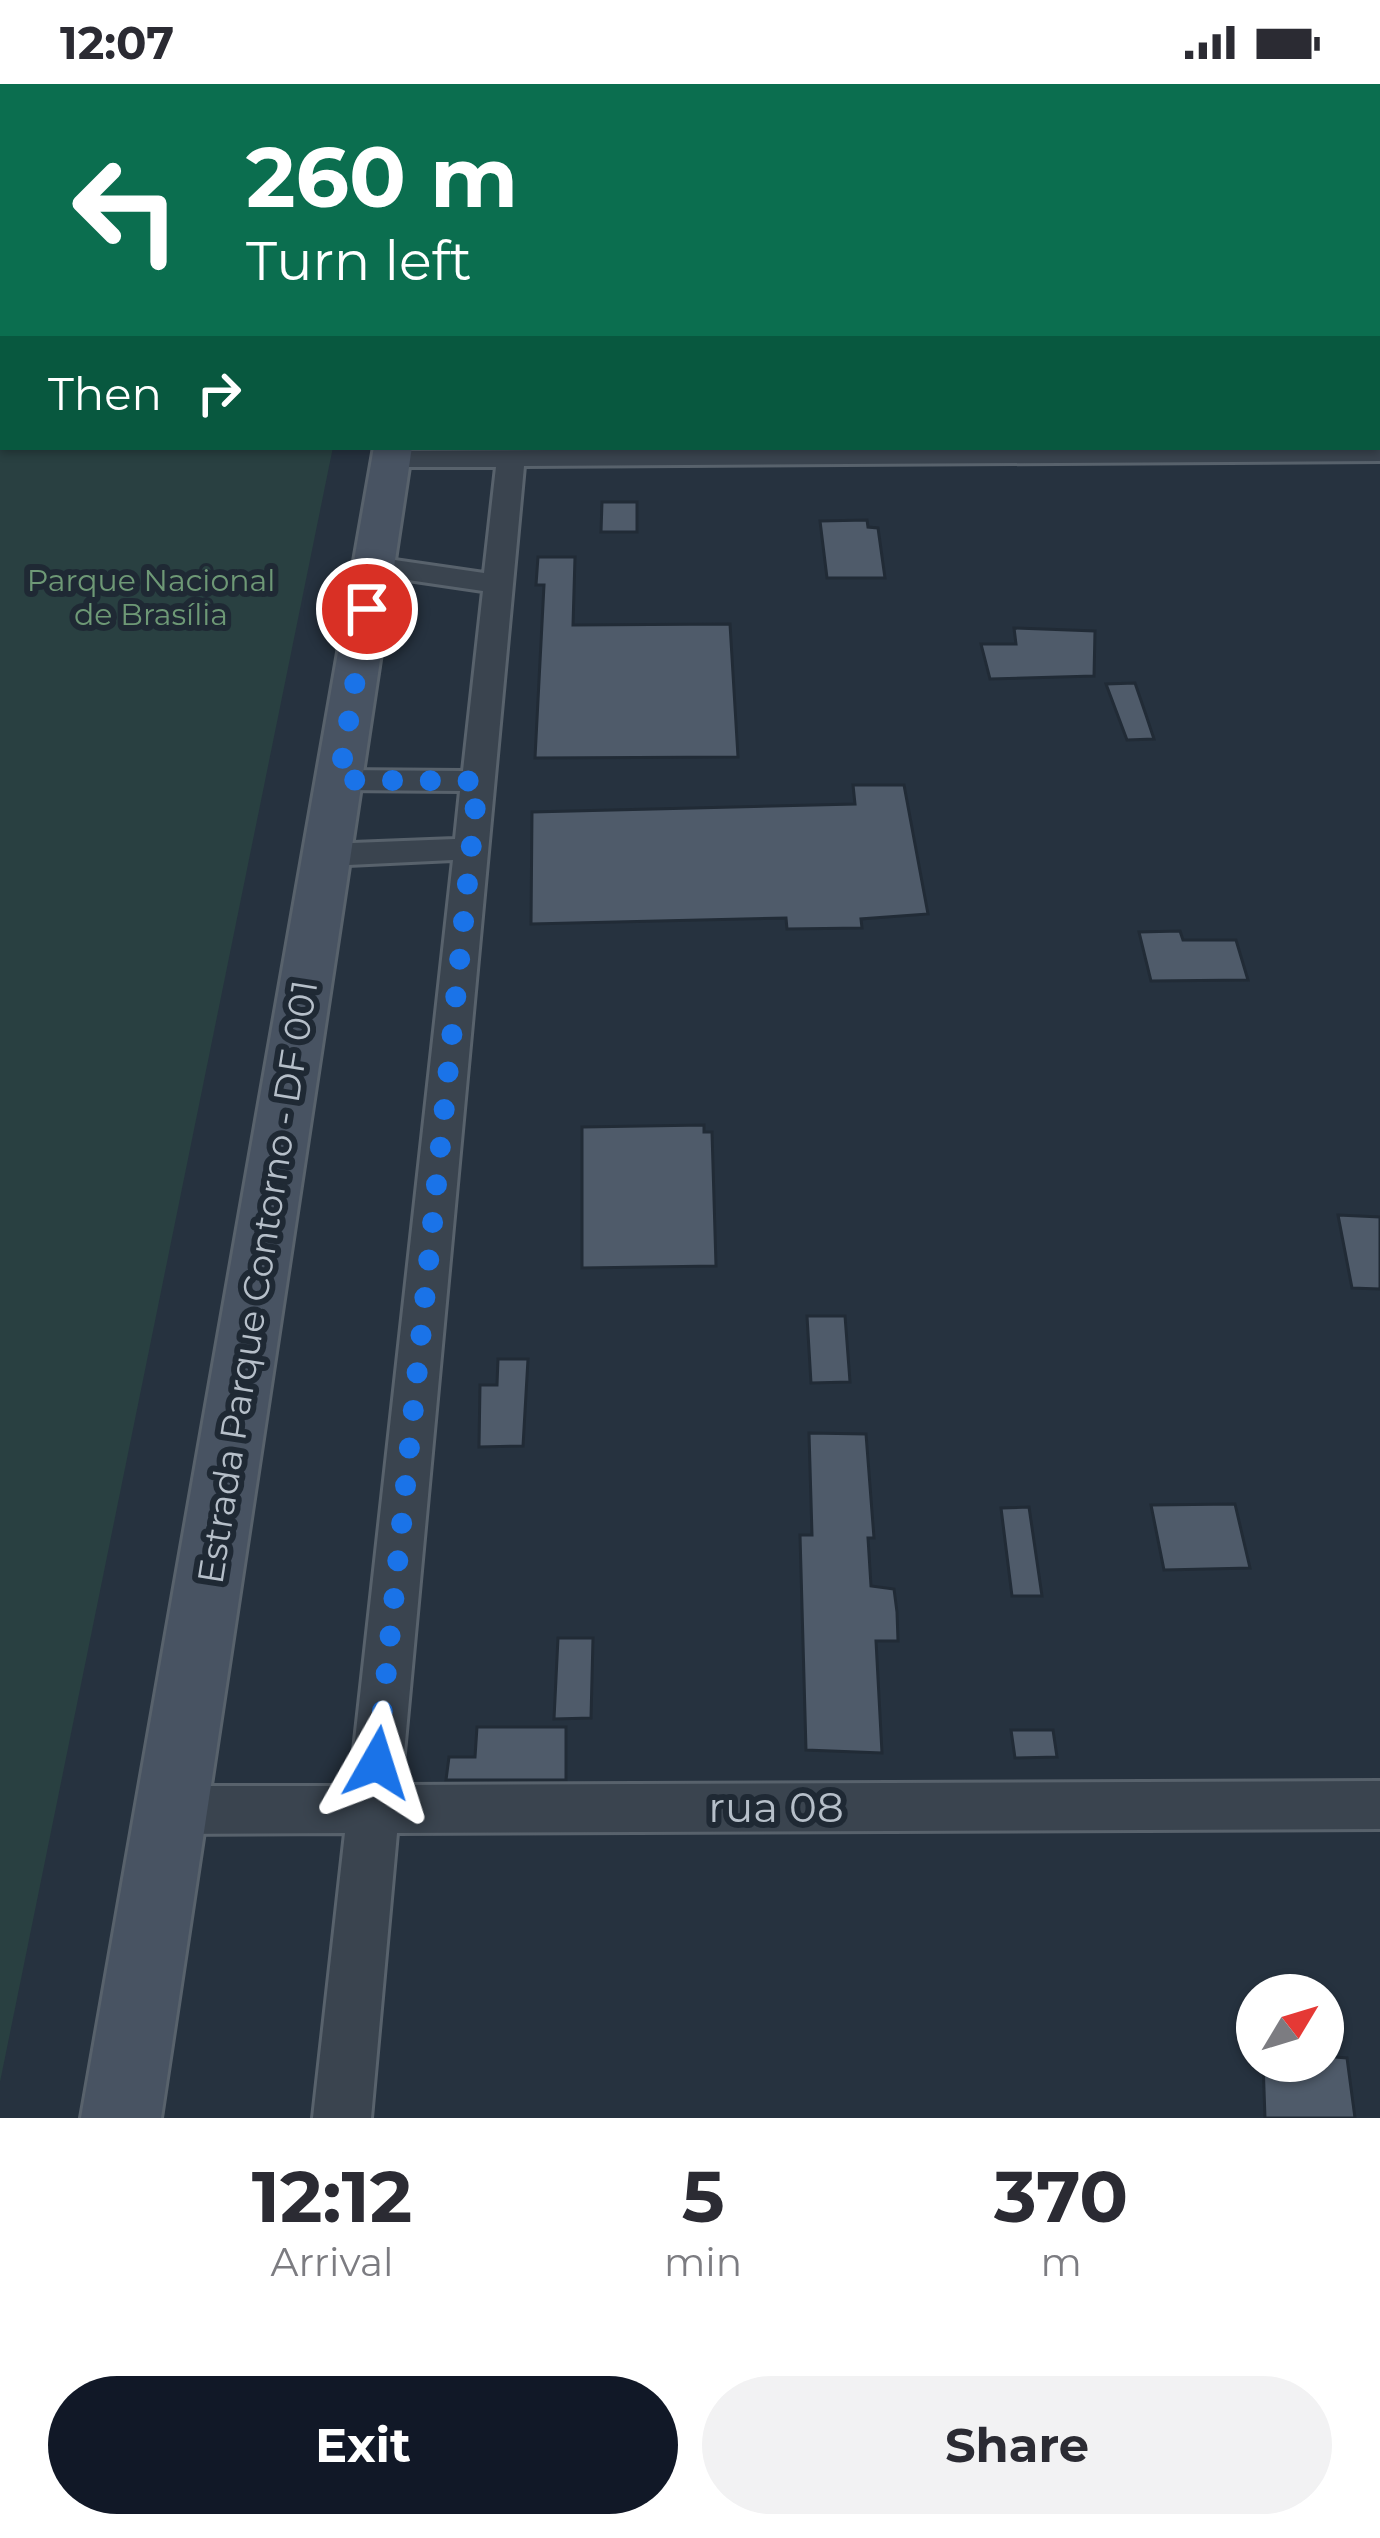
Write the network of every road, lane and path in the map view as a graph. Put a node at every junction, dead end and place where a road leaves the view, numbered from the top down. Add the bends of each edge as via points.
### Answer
1 (392, 453) edge
2 (1380, 453) edge
3 (512, 458) junction
4 (374, 566) junction
5 (498, 584) junction
6 (339, 780) junction
7 (478, 781) junction
8 (471, 849) junction
9 (326, 855) junction
10 (1380, 1805) edge
11 (372, 1809) junction
12 (172, 1810) junction
13 (122, 2118) edge
14 (342, 2118) edge

1 - 3 street
1 - 4 main road, Estrada Parque Contorno - DF 001
2 - 3 street
3 - 5 street
4 - 5 street
4 - 6 main road, Estrada Parque Contorno - DF 001
5 - 7 street
6 - 7 street
6 - 9 main road, Estrada Parque Contorno - DF 001
7 - 8 street
8 - 9 street
8 - 11 street
9 - 12 main road, Estrada Parque Contorno - DF 001
10 - 11 street, rua 08
11 - 12 street, rua 08
11 - 14 street
12 - 13 main road, Estrada Parque Contorno - DF 001

